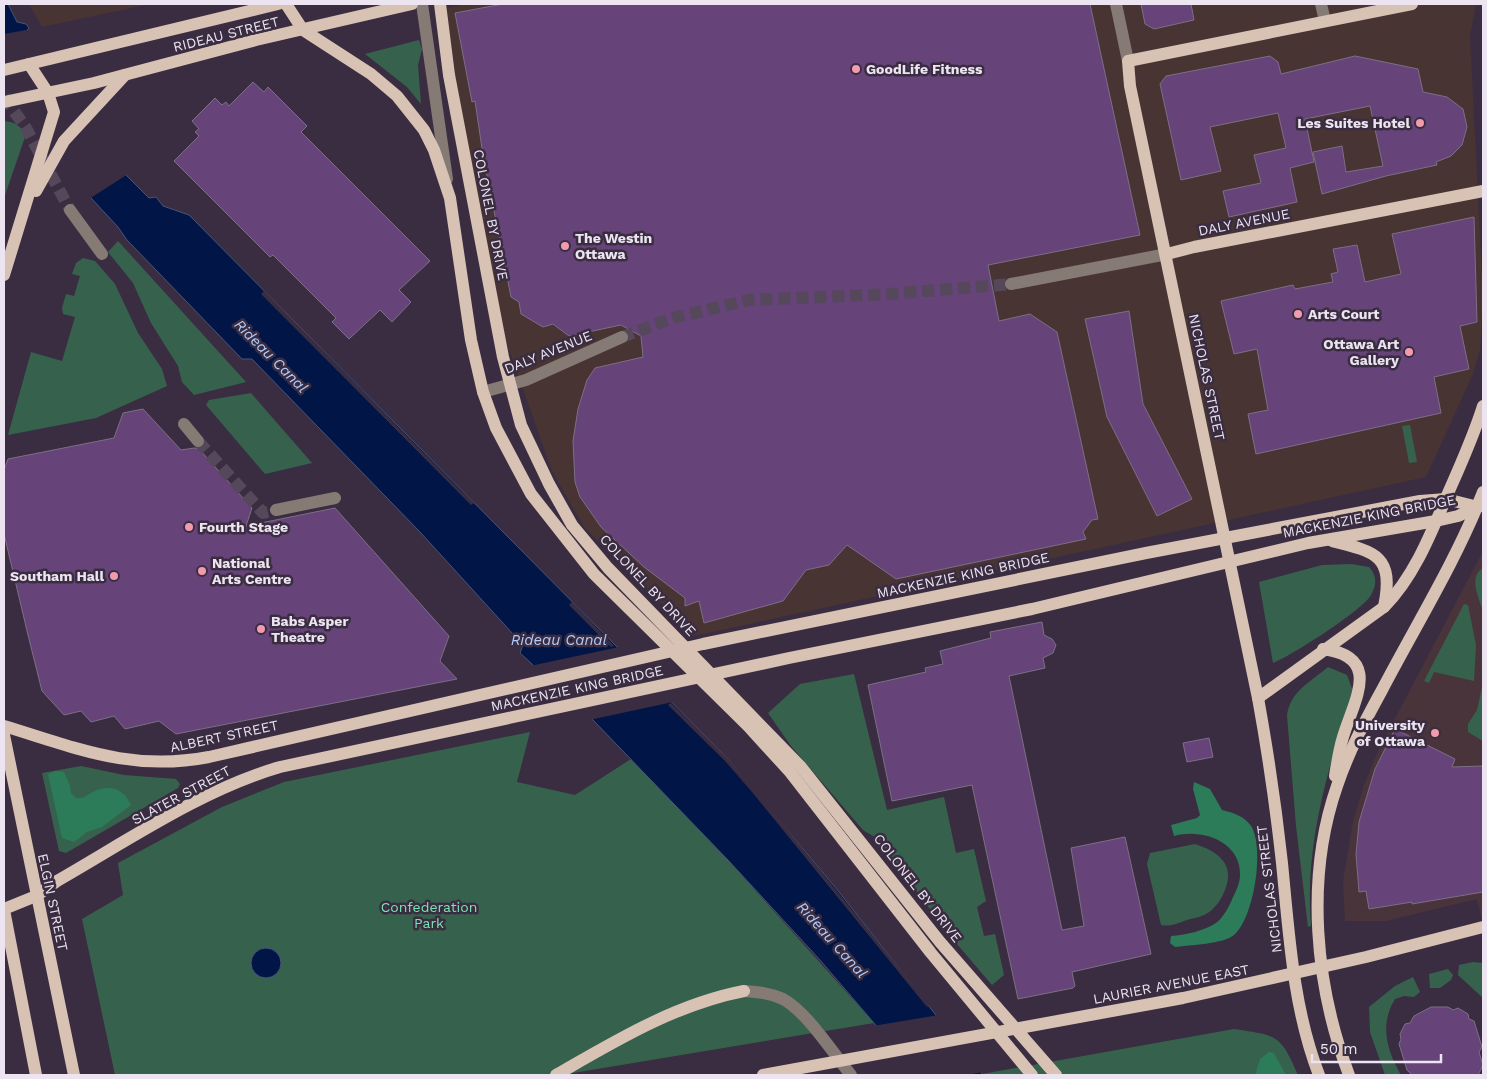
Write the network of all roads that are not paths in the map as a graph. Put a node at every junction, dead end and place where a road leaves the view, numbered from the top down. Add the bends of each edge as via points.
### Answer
1 (278, 4) edge
2 (286, 4) edge
3 (412, 4) edge
4 (422, 4) edge
5 (440, 4) edge
6 (1116, 4) edge
7 (1321, 4) edge
8 (1412, 4) edge
9 (1324, 21) junction
10 (303, 30) junction
11 (1128, 61) junction
12 (29, 64) junction
13 (4, 70) edge
14 (126, 75) junction
15 (48, 94) junction
16 (4, 102) edge
17 (1483, 191) edge
18 (450, 198) junction
19 (26, 209) junction
20 (70, 210) tunnel mouth
21 (102, 254) dead end
22 (1167, 254) junction
23 (4, 275) edge
24 (1010, 284) tunnel mouth
25 (622, 337) tunnel mouth
26 (509, 384) junction
27 (483, 392) junction
28 (1483, 406) edge
29 (184, 424) dead end
30 (198, 441) tunnel mouth
31 (1483, 492) edge
32 (335, 498) dead end
33 (1446, 499) junction
34 (1478, 506) junction
35 (276, 510) tunnel mouth
36 (1436, 521) junction
37 (1328, 540) junction
38 (1384, 608) junction
39 (1323, 650) junction
40 (1258, 698) junction
41 (451, 701) joint
42 (476, 725) joint
43 (4, 726) edge
44 (4, 735) edge
45 (1336, 788) junction
46 (36, 896) junction
47 (4, 910) edge
48 (1483, 927) edge
49 (1322, 968) junction
50 (1294, 974) junction
51 (744, 991) joint
52 (36, 1075) edge
53 (74, 1075) edge
54 (556, 1075) edge
55 (764, 1075) edge
56 (851, 1075) edge
57 (1032, 1075) edge
58 (1056, 1075) edge
59 (1319, 1075) edge
60 (1349, 1075) edge

1 - 12 main road, RIDEAU STREET
2 - 10 main road
3 - 10 main road, RIDEAU STREET
4 - 18 street, COLONEL BY DRIVE
5 - 26 main road, COLONEL BY DRIVE via 449,75
6 - 11 street
7 - 9 street
8 - 9 main road
9 - 11 main road
10 - 14 main road, RIDEAU STREET
10 - 18 main road via 384,84 410,111 434,150
11 - 22 main road, NICHOLAS STREET via 1130,86
12 - 13 main road, RIDEAU STREET
12 - 15 main road
14 - 15 main road, RIDEAU STREET
14 - 19 main road via 64,141
15 - 16 main road, RIDEAU STREET
15 - 19 main road via 54,112
17 - 22 main road, DALY AVENUE
18 - 27 main road, COLONEL BY DRIVE via 471,340
19 - 23 main road
20 - 21 street
22 - 24 street, DALY AVENUE
22 - 40 main road, NICHOLAS STREET
25 - 26 street, DALY AVENUE via 526,380
26 - 27 street, DALY AVENUE
26 - 58 main road, COLONEL BY DRIVE via 532,451 572,525 608,568 801,767 940,942
27 - 57 main road, COLONEL BY DRIVE via 505,448 531,494 562,536 594,574 748,726 790,772
28 - 33 main road
29 - 30 street
31 - 34 main road
32 - 35 street
33 - 34 main road, MACKENZIE KING BRIDGE
33 - 36 main road
33 - 41 main road, MACKENZIE KING BRIDGE via 1299,524 868,609
34 - 36 main road, MACKENZIE KING BRIDGE via 1458,516
34 - 45 main road via 1371,711
36 - 37 main road, MACKENZIE KING BRIDGE
36 - 38 main road via 1399,590
37 - 38 main road via 1366,549 1378,558 1388,580
37 - 42 main road, MACKENZIE KING BRIDGE via 1032,609
38 - 39 main road
39 - 40 main road
39 - 45 main road via 1343,653 1357,665 1360,675 1358,697 1337,762
40 - 50 main road, NICHOLAS STREET via 1268,754
41 - 43 main road, ALBERT STREET via 209,757 160,763 104,756
42 - 46 main road, SLATER STREET via 297,763 246,778 213,792 57,880
44 - 46 main road, ELGIN STREET
45 - 49 main road via 1320,868 1318,928
46 - 47 main road, SLATER STREET
46 - 53 main road, ELGIN STREET
47 - 52 main road
48 - 49 main road, LAURIER AVENUE EAST
49 - 50 main road, LAURIER AVENUE EAST
49 - 60 main road via 1331,1016
50 - 55 main road, LAURIER AVENUE EAST via 1154,1004
50 - 59 main road, NICHOLAS STREET via 1306,1035
51 - 54 main road via 695,1003
51 - 56 street via 773,995 789,1003 807,1020

